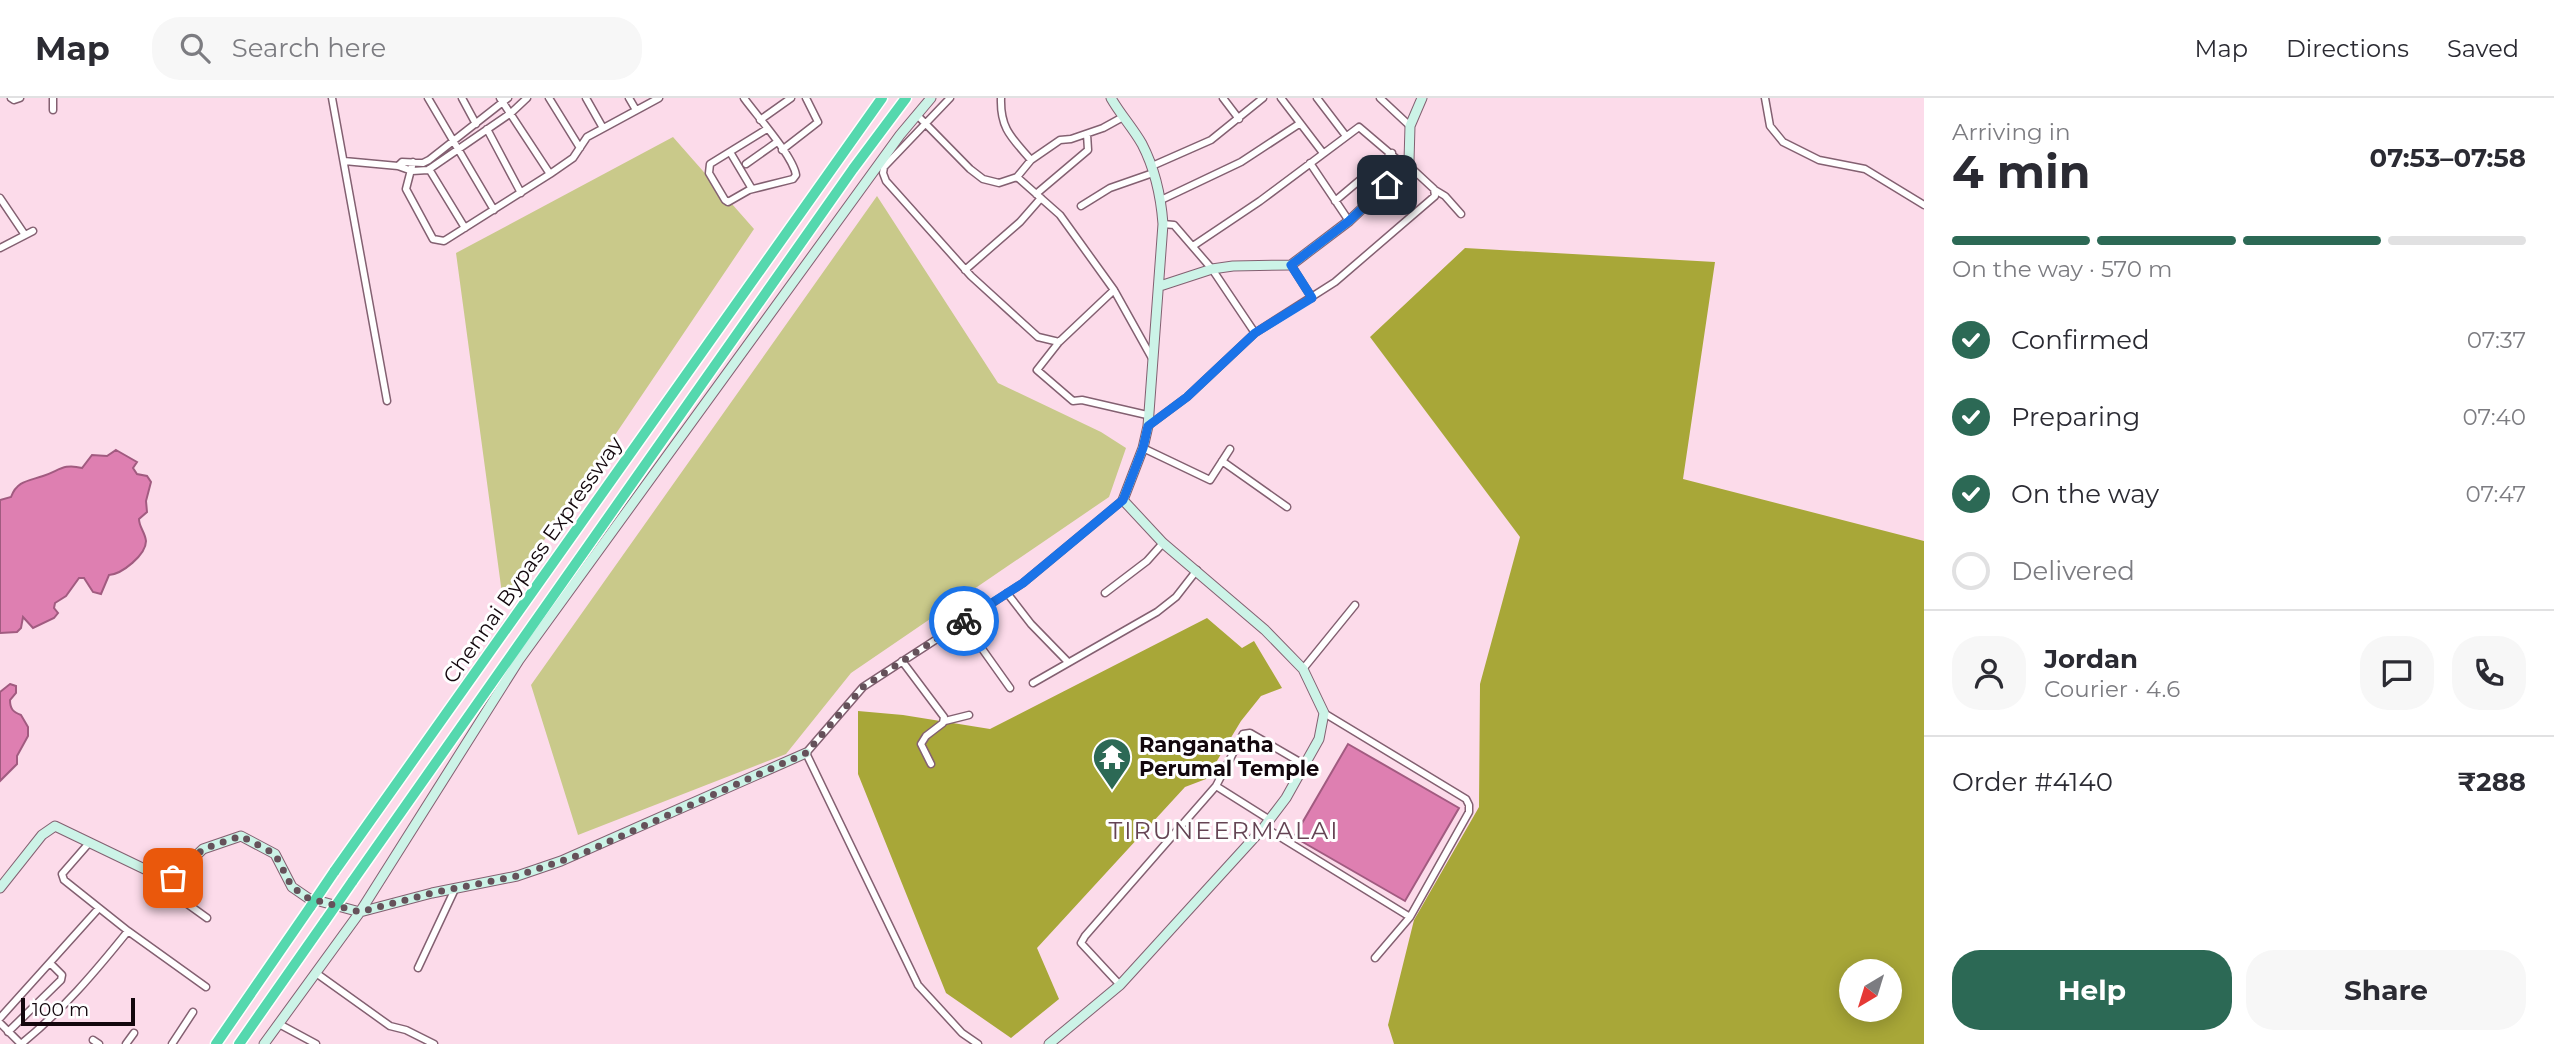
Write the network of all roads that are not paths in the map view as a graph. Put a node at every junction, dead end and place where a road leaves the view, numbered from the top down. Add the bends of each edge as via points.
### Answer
1 (11, 98) edge
2 (20, 98) edge
3 (53, 98) edge
4 (332, 98) edge
5 (428, 98) edge
6 (462, 98) edge
7 (527, 98) edge
8 (549, 98) edge
9 (586, 98) edge
10 (629, 98) edge
11 (659, 98) edge
12 (744, 98) edge
13 (791, 98) edge
14 (806, 98) edge
15 (882, 98) edge
16 (906, 98) edge
17 (931, 98) edge
18 (950, 98) edge
19 (1001, 98) edge
20 (1223, 98) edge
21 (1263, 98) edge
22 (1282, 98) edge
23 (1317, 98) edge
24 (1380, 98) edge
25 (1422, 98) edge
26 (1765, 98) edge
27 (1113, 99) edge
28 (503, 100) edge
29 (53, 110) dead end
30 (636, 110) junction
31 (511, 113) junction
32 (917, 115) junction
33 (1122, 117) junction
34 (1239, 119) junction
35 (760, 120) junction
36 (925, 123) junction
37 (476, 124) junction
38 (1299, 124) junction
39 (1410, 126) junction
40 (603, 128) junction
41 (487, 129) junction
42 (767, 129) junction
43 (1087, 134) junction
44 (1346, 136) junction
45 (452, 142) junction
46 (777, 142) junction
47 (580, 148) junction
48 (782, 149) junction
49 (458, 150) junction
50 (730, 152) junction
51 (1323, 153) junction
52 (1392, 153) junction
53 (1031, 160) junction
54 (344, 161) junction
55 (414, 162) junction
56 (1310, 163) junction
57 (746, 164) dead end
58 (398, 166) junction
59 (1407, 166) junction
60 (429, 169) junction
61 (1153, 170) junction
62 (412, 171) junction
63 (550, 174) junction
64 (1017, 177) junction
65 (752, 189) junction
66 (1434, 189) junction
67 (521, 192) junction
68 (1039, 196) junction
69 (0, 198) edge
70 (1161, 200) junction
71 (1335, 201) junction
72 (1924, 205) edge
73 (1081, 206) dead end
74 (494, 210) junction
75 (1461, 214) dead end
76 (1349, 221) junction
77 (1163, 224) junction
78 (465, 228) junction
79 (33, 231) dead end
80 (26, 235) junction
81 (1193, 246) junction
82 (0, 248) edge
83 (1291, 265) junction
84 (1212, 269) junction
85 (965, 270) junction
86 (1160, 286) junction
87 (1114, 290) junction
88 (1312, 298) junction
89 (1255, 333) junction
90 (1059, 342) junction
91 (1154, 362) junction
92 (387, 401) dead end
93 (1147, 415) junction
94 (1148, 426) junction
95 (1143, 448) junction
96 (1230, 449) dead end
97 (1222, 461) junction
98 (1123, 500) junction
99 (1287, 508) dead end
100 (1163, 542) junction
101 (1197, 570) junction
102 (1007, 593) junction
103 (1105, 593) dead end
104 (1355, 605) dead end
105 (963, 622) junction
106 (517, 655) junction
107 (902, 661) junction
108 (1068, 662) junction
109 (1303, 669) junction
110 (1033, 683) dead end
111 (1010, 688) dead end
112 (483, 705) junction
113 (1324, 713) junction
114 (969, 715) dead end
115 (945, 721) junction
116 (806, 753) junction
117 (931, 764) dead end
118 (1305, 765) junction
119 (1216, 786) junction
120 (1267, 824) junction
121 (89, 843) junction
122 (173, 878) junction
123 (0, 888) edge
124 (455, 888) junction
125 (99, 908) junction
126 (360, 912) junction
127 (1410, 917) junction
128 (207, 918) dead end
129 (128, 931) junction
130 (1374, 958) dead end
131 (50, 963) junction
132 (418, 968) dead end
133 (316, 973) junction
134 (1120, 985) junction
135 (206, 987) dead end
136 (193, 1012) dead end
137 (0, 1020) edge
138 (279, 1024) junction
139 (8, 1031) junction
140 (134, 1033) dead end
141 (21, 1044) edge
142 (126, 1044) edge
143 (172, 1044) edge
144 (216, 1044) edge
145 (239, 1044) edge
146 (264, 1044) edge
147 (316, 1044) edge
148 (434, 1044) edge
149 (978, 1044) edge
150 (1049, 1044) edge

1 - 2 street
3 - 29 street
4 - 54 street
5 - 45 street
6 - 37 street
7 - 31 street
8 - 47 street
9 - 40 street
10 - 30 street
11 - 30 street
12 - 35 street
13 - 35 street
14 - 48 street via 818,122
15 - 144 highway, Chennai Bypass Expressway, bridge
16 - 106 highway, Chennai Bypass Expressway
17 - 32 street
18 - 36 street
19 - 53 street via 1006,130
20 - 34 street
21 - 34 street
22 - 38 street
23 - 44 street
24 - 39 street
25 - 39 street
26 - 72 street via 1770,126 1783,142 1819,160 1865,169
27 - 33 street
28 - 31 street
28 - 37 street
30 - 40 street
31 - 41 street
31 - 63 street
32 - 36 street
32 - 106 street
33 - 43 street
33 - 61 street via 1141,142
34 - 61 street via 1211,140
35 - 42 street
36 - 64 street via 983,179 999,183
36 - 85 street via 883,173
37 - 45 street
38 - 51 street
38 - 70 street via 1241,162
39 - 59 street
40 - 47 street via 587,137
41 - 49 street
41 - 67 street
42 - 46 street
42 - 50 street
43 - 53 street via 1060,140
43 - 68 street via 1088,150
44 - 51 street
44 - 52 street via 1359,127
45 - 49 street
45 - 55 street via 426,162
46 - 48 street
46 - 57 street
47 - 63 street
48 - 65 street via 796,175
49 - 60 street
49 - 74 street
50 - 65 street
50 - 65 street via 708,170 722,197 728,202
51 - 56 street
52 - 59 street
52 - 71 street
53 - 64 street
54 - 58 street
54 - 92 street
55 - 58 street
55 - 62 street
56 - 71 street
56 - 81 street
58 - 62 street
59 - 66 street
59 - 76 street
60 - 62 street
60 - 78 street
61 - 70 street
61 - 73 street
62 - 78 street via 408,195 433,239 444,242
63 - 67 street
64 - 68 street
66 - 75 street
66 - 88 street via 1435,196
67 - 74 street
68 - 85 street via 1020,222
68 - 87 street via 1060,215
69 - 80 street
70 - 77 street
71 - 76 street
74 - 78 street
76 - 83 street
77 - 81 street via 1174,225
77 - 86 street
79 - 80 street
80 - 82 street
81 - 84 street
83 - 84 street
83 - 88 street
84 - 86 street
84 - 89 street
85 - 90 street via 1038,337
86 - 91 street
87 - 90 street
87 - 91 street
88 - 89 street
89 - 94 street via 1187,397
90 - 93 street via 1038,367 1039,373 1073,401
91 - 93 street
93 - 94 street
94 - 95 street
95 - 97 street via 1210,480
95 - 98 street
96 - 97 street
97 - 99 street
98 - 100 street
98 - 102 street
100 - 101 street
100 - 103 street via 1147,562
101 - 108 street via 1157,612
101 - 109 street
102 - 105 street
102 - 108 street
104 - 109 street
105 - 107 street
105 - 111 street
106 - 112 highway, Chennai Bypass Expressway
107 - 115 street
107 - 116 street via 863,687
108 - 110 street
109 - 113 street
112 - 126 street
112 - 145 highway, Chennai Bypass Expressway, bridge
113 - 118 street via 1319,739
113 - 127 street via 1469,805
114 - 115 street
115 - 117 street via 921,744
116 - 124 street via 579,855 517,876
116 - 149 street via 918,985
118 - 119 street via 1247,732
118 - 120 street
119 - 120 street
119 - 134 street via 1081,943
120 - 127 street
120 - 134 street
121 - 122 street via 156,875
121 - 123 street via 55,826 42,835
121 - 125 street via 62,877
122 - 126 street via 203,849 241,836 275,854 292,887 308,898
122 - 128 street via 175,895
124 - 126 street
124 - 132 street
125 - 129 street
125 - 131 street
126 - 133 street
127 - 130 street
129 - 135 street
129 - 141 street via 82,986
131 - 137 street
131 - 139 street via 62,975 61,980
133 - 138 street
133 - 148 street via 390,1026
134 - 150 street
136 - 143 street
137 - 139 street
138 - 146 street
138 - 147 street
139 - 141 street
140 - 142 street

